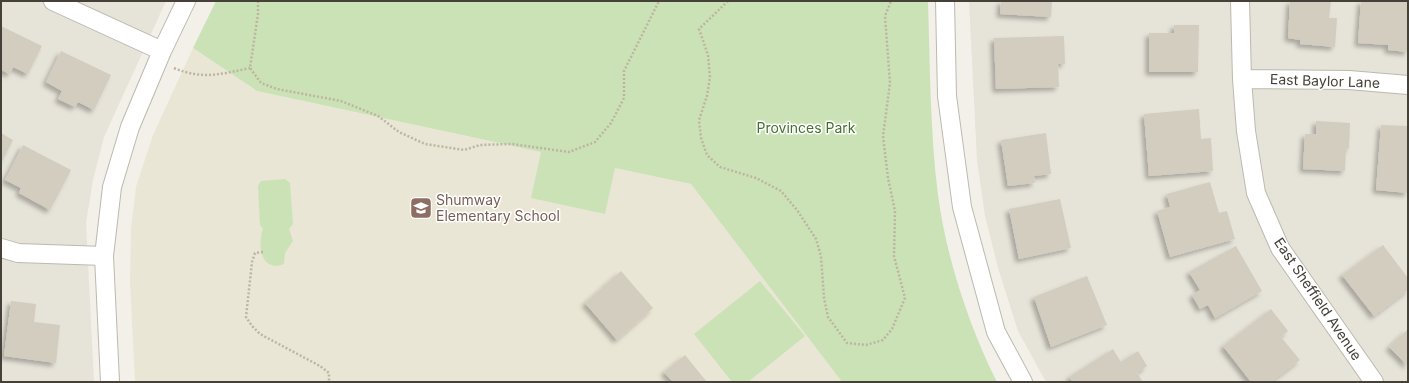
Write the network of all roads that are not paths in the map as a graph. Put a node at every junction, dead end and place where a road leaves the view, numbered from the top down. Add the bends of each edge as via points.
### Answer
1 (53, 1) edge
2 (186, 1) edge
3 (945, 1) edge
4 (1240, 1) edge
5 (160, 56) junction
6 (1242, 79) junction
7 (1408, 85) edge
8 (1, 248) edge
9 (104, 256) junction
10 (110, 382) edge
11 (1023, 382) edge
12 (1374, 382) edge

1 - 5 street
2 - 5 street
3 - 11 street via 947,96 962,207 996,332
4 - 6 street, East Sheffield Avenue
5 - 9 street via 130,127 112,187
6 - 7 street, East Baylor Lane via 1350,80
6 - 12 street, East Sheffield Avenue via 1246,131 1256,193 1280,248
8 - 9 street via 18,252
9 - 10 street

